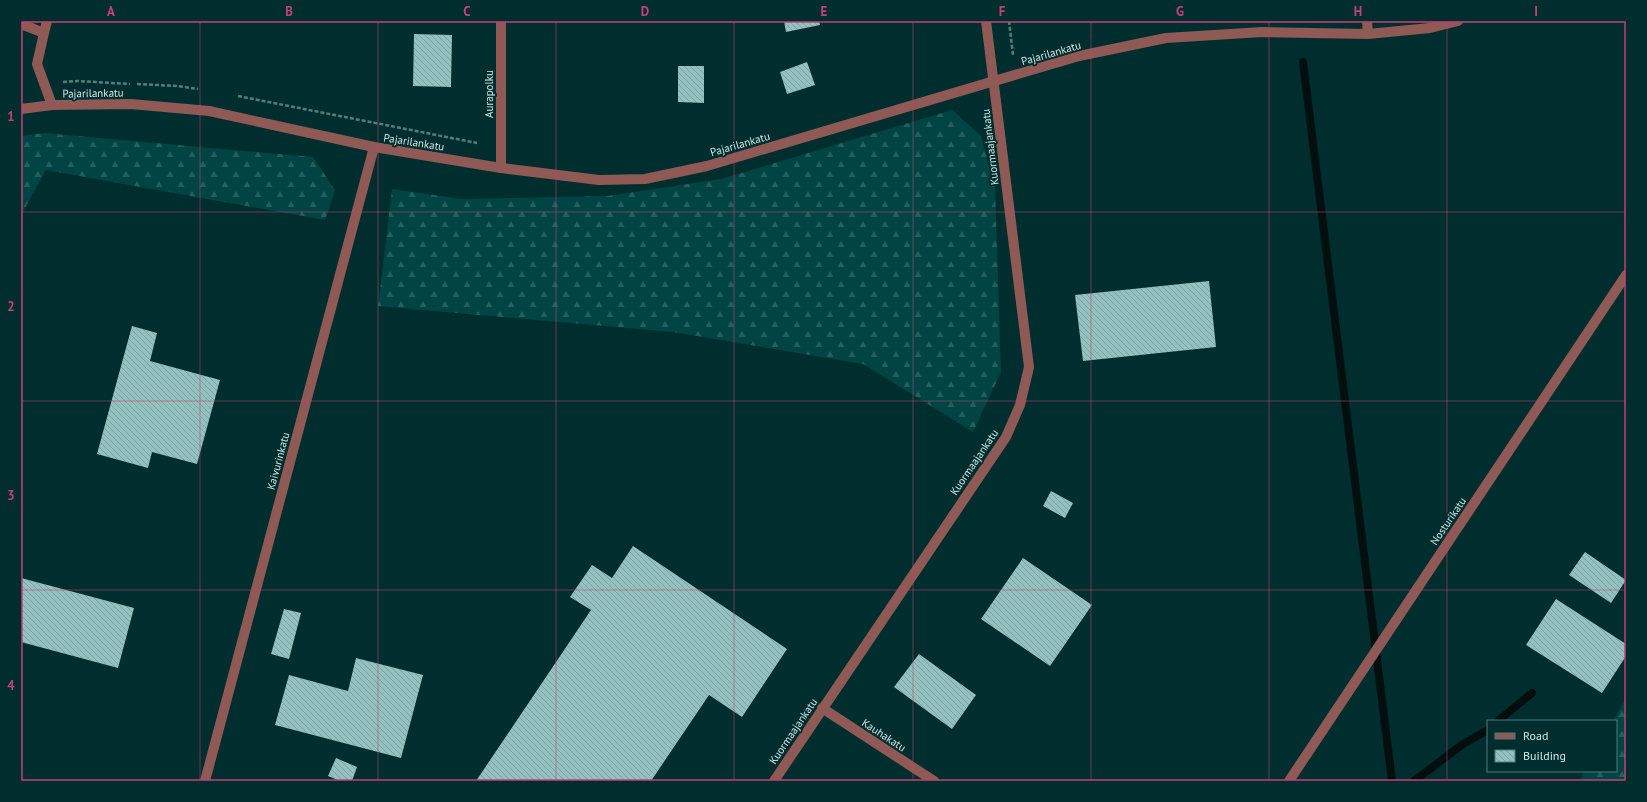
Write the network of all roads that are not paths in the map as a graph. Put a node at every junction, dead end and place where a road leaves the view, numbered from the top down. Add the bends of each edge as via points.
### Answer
1 (47, 21) edge
2 (501, 21) edge
3 (986, 21) edge
4 (1368, 21) edge
5 (1458, 21) edge
6 (21, 24) edge
7 (44, 33) junction
8 (1368, 34) junction
9 (994, 82) junction
10 (52, 105) junction
11 (21, 109) edge
12 (374, 147) junction
13 (501, 168) junction
14 (1626, 275) edge
15 (822, 708) junction
16 (205, 781) edge
17 (774, 781) edge
18 (934, 781) edge
19 (1289, 781) edge

1 - 7 street
2 - 13 street, Aurapolku
3 - 9 street, Kuormaajankatu
4 - 8 street
5 - 8 street, Pajarilankatu via 1430,28
6 - 7 street
7 - 10 street via 37,64
8 - 9 street, Pajarilankatu via 1262,32 1166,38 1079,56
9 - 13 street, Pajarilankatu via 707,166 645,179 599,180
9 - 15 street, Kuormaajankatu via 1029,367 1020,405 1006,437
10 - 11 street, Pajarilankatu
10 - 12 street, Pajarilankatu via 131,104 209,111
12 - 13 street, Pajarilankatu
12 - 16 street, Kaivurinkatu
14 - 19 street, Nosturikatu
15 - 17 street, Kuormaajankatu
15 - 18 street, Kauhakatu

